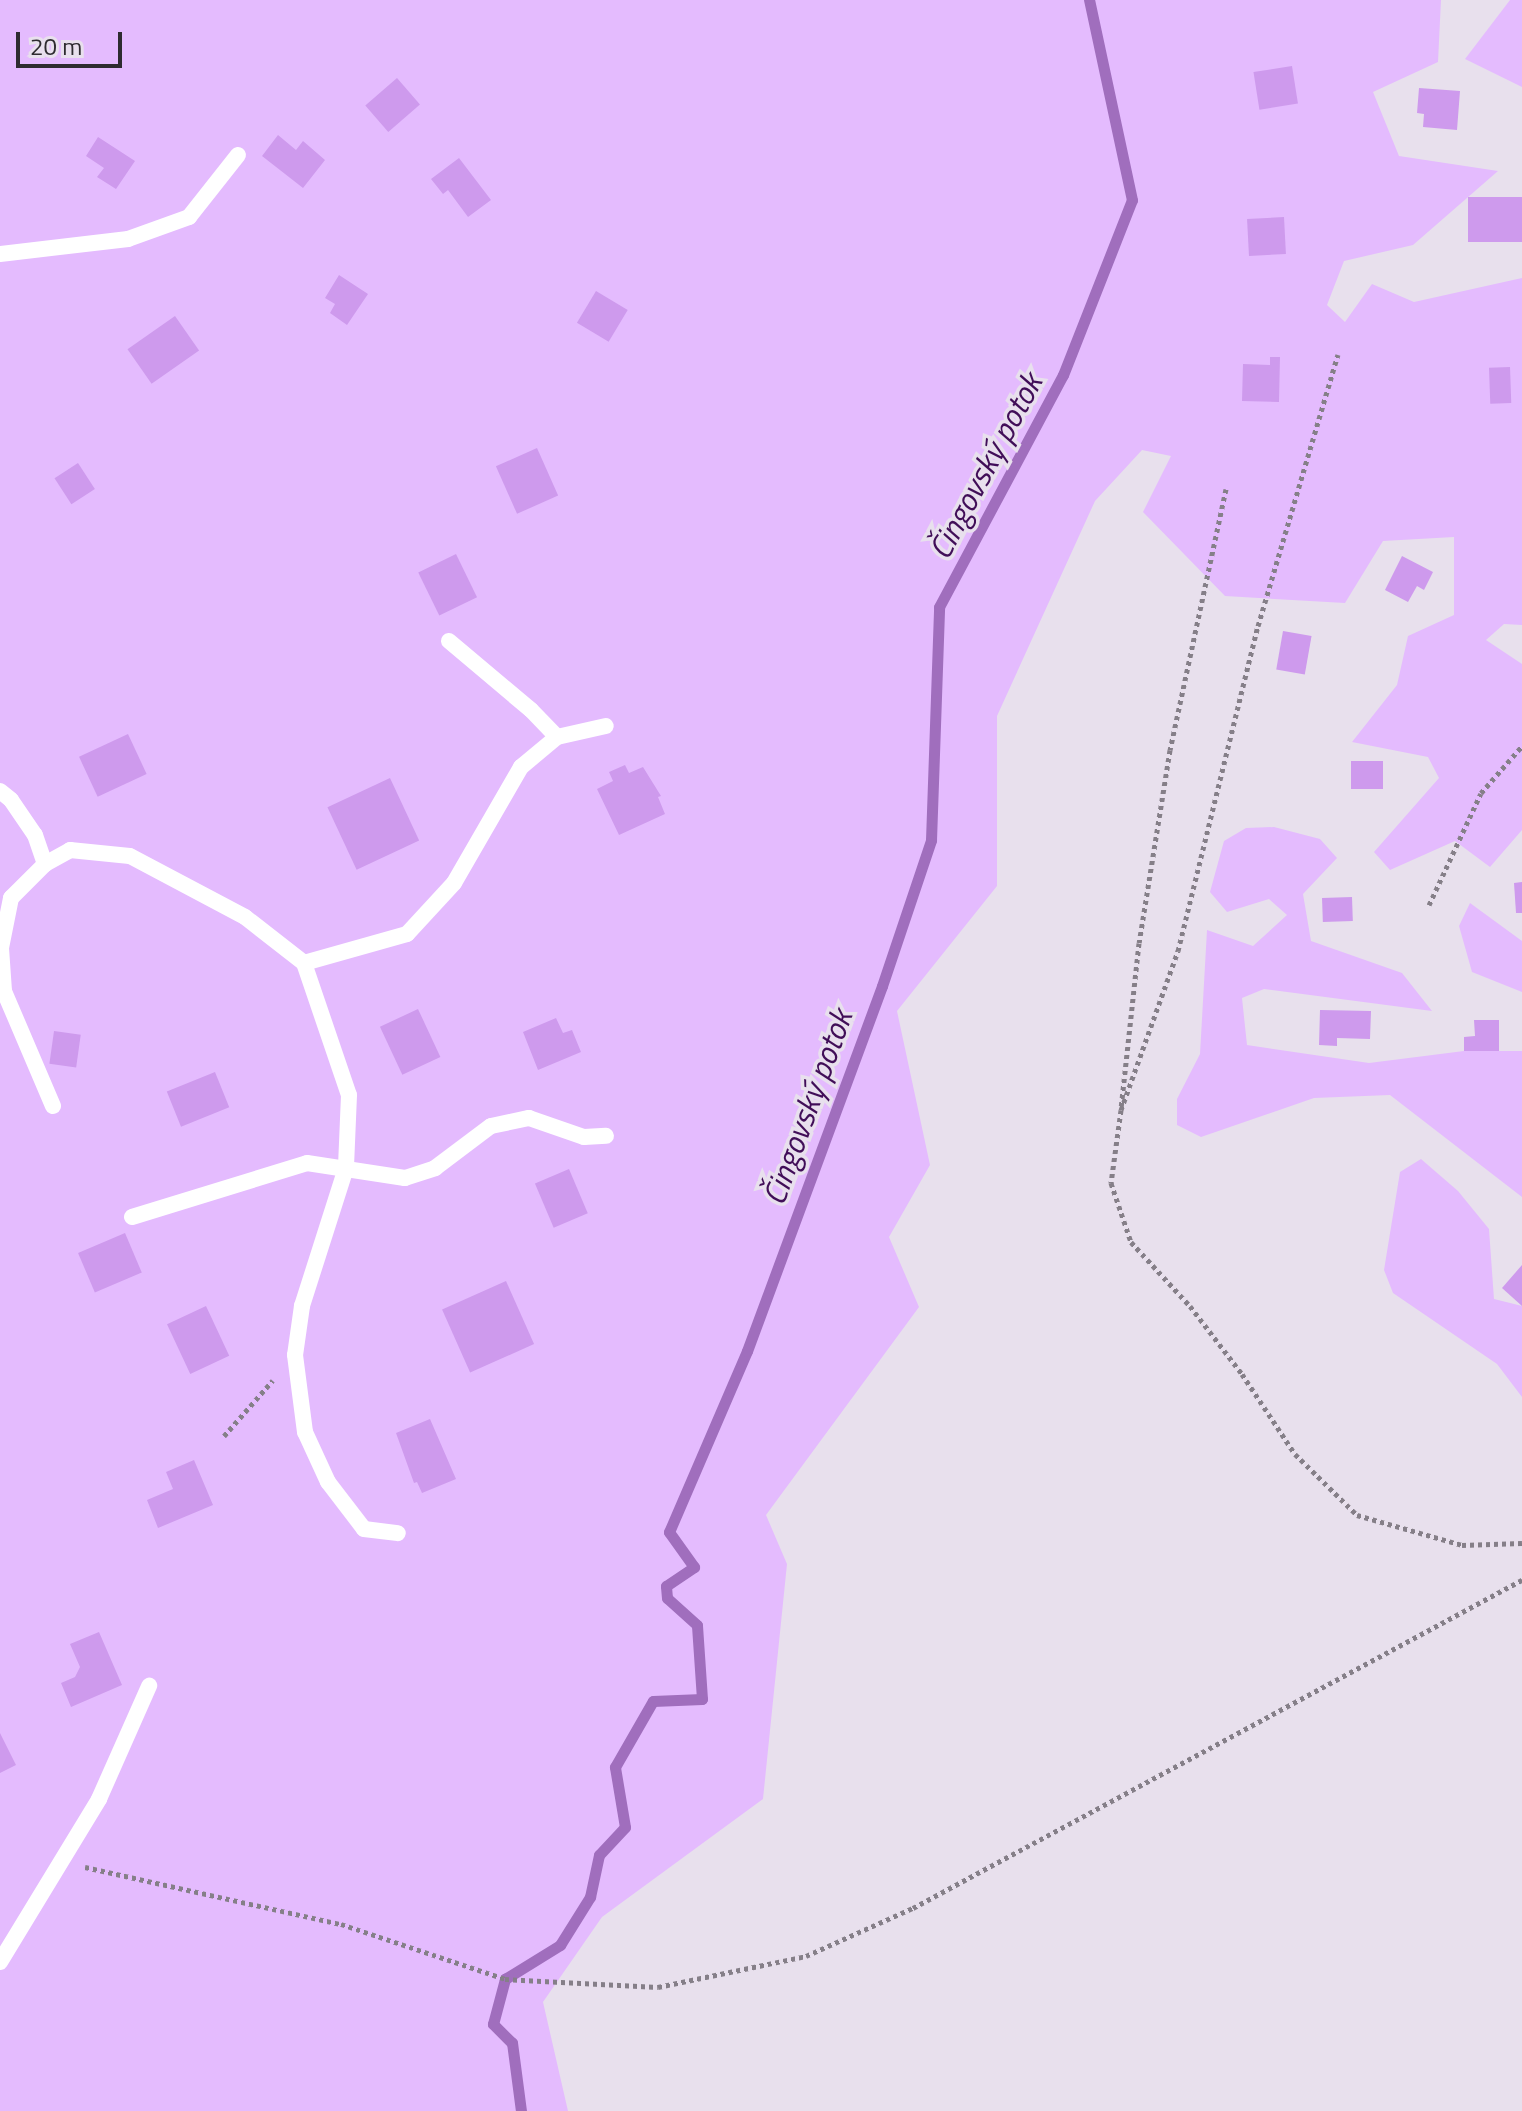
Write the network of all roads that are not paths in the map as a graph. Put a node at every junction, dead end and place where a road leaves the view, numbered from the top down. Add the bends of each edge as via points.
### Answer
1 (238, 155) dead end
2 (0, 254) edge
3 (449, 641) dead end
4 (606, 726) dead end
5 (557, 737) junction
6 (0, 791) edge
7 (45, 864) junction
8 (5, 902) edge
9 (304, 963) junction
10 (53, 1106) dead end
11 (606, 1136) dead end
12 (346, 1168) junction
13 (132, 1217) dead end
14 (398, 1533) dead end
15 (149, 1686) dead end
16 (0, 1962) edge

1 - 2 lane via 189,217 128,239
3 - 5 lane
4 - 5 lane
5 - 9 lane via 521,767 454,883 407,934
6 - 7 lane via 35,835
7 - 8 lane
7 - 9 lane via 70,850 130,856 245,917
8 - 10 lane via 4,991
9 - 12 lane via 349,1095
11 - 12 lane via 584,1137 529,1118 491,1126 435,1168 405,1178
12 - 13 lane via 307,1163
12 - 14 lane via 302,1306 295,1355 305,1432 328,1482 364,1529
15 - 16 lane via 99,1799

